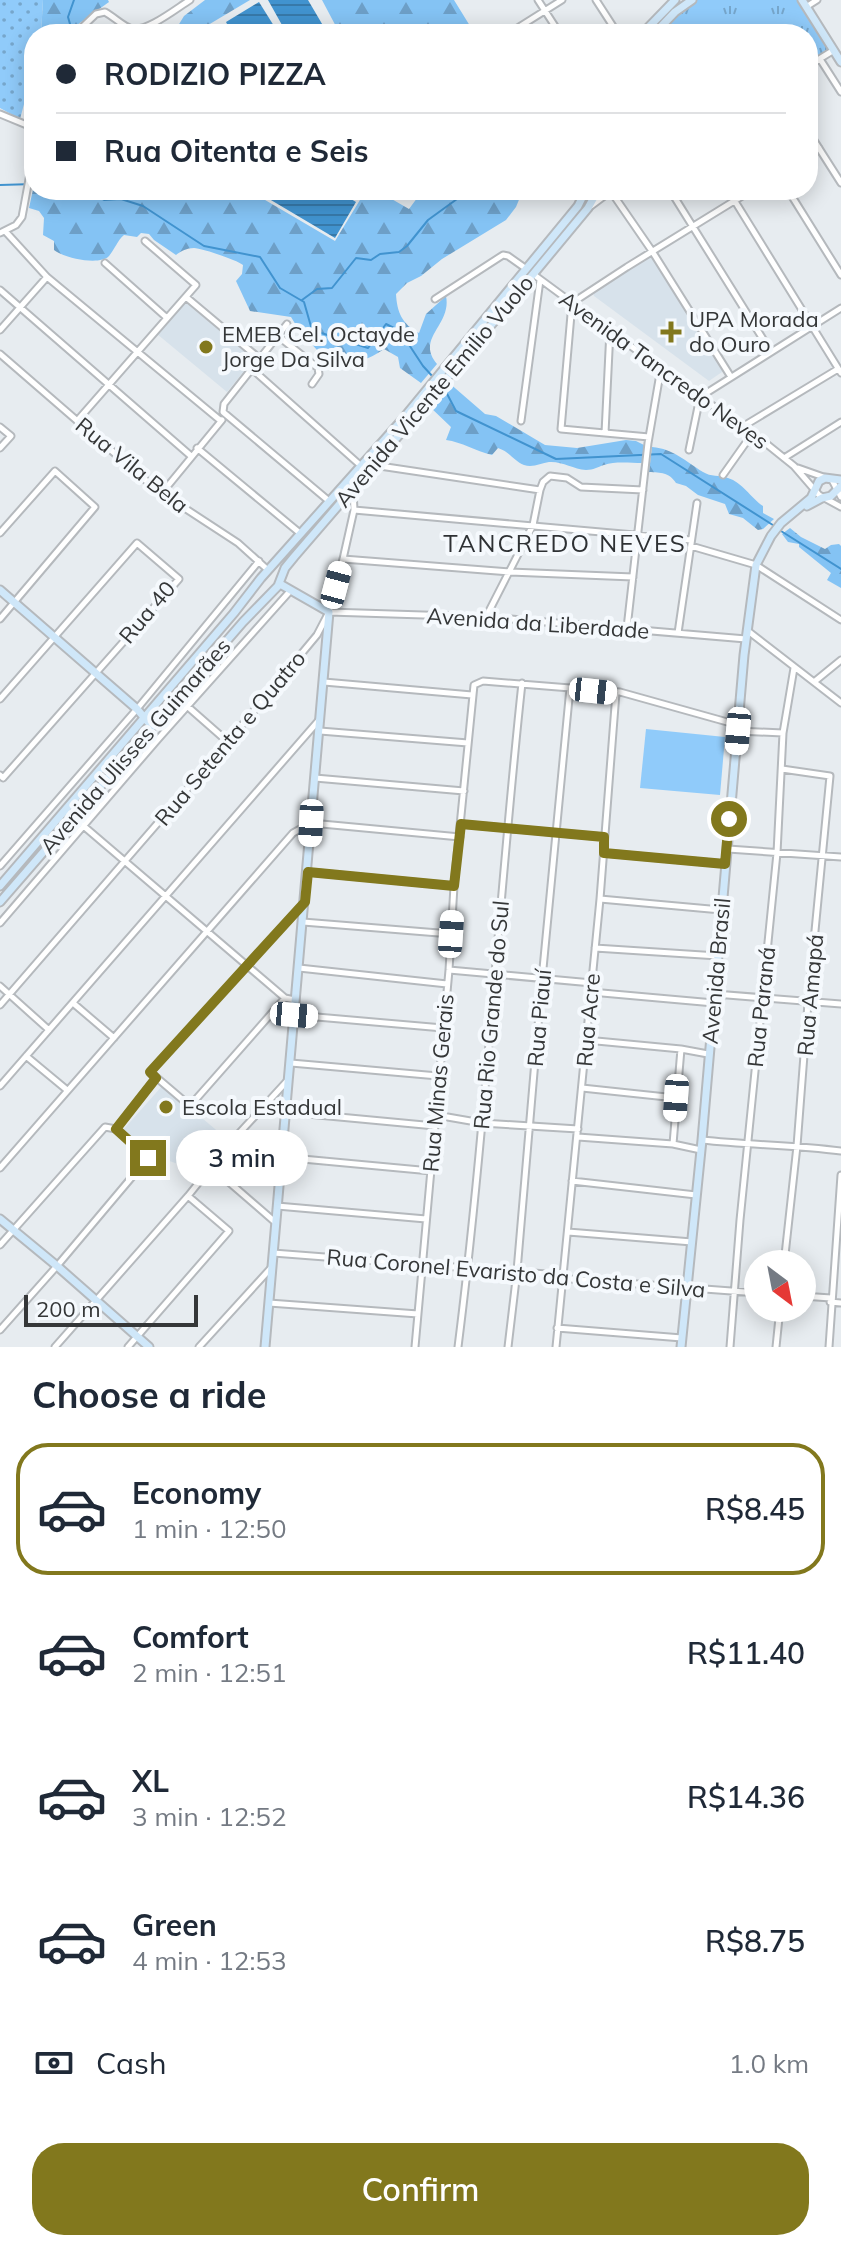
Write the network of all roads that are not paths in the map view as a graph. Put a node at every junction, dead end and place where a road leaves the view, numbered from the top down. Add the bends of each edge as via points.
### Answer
1 (190, 0) edge
2 (538, 0) edge
3 (562, 0) edge
4 (596, 0) edge
5 (675, 0) edge
6 (692, 0) edge
7 (817, 0) edge
8 (804, 4) edge
9 (545, 11) junction
10 (84, 24) edge
11 (122, 24) edge
12 (151, 24) edge
13 (524, 24) edge
14 (553, 24) edge
15 (612, 24) edge
16 (652, 24) edge
17 (664, 24) edge
18 (817, 24) edge
19 (818, 25) edge
20 (834, 50) junction
21 (820, 59) joint
22 (841, 62) edge
23 (841, 92) edge
24 (0, 114) edge
25 (24, 124) edge
26 (819, 148) edge
27 (841, 183) edge
28 (26, 200) edge
29 (581, 200) edge
30 (592, 200) edge
31 (598, 200) edge
32 (618, 200) edge
33 (676, 200) edge
34 (738, 200) edge
35 (794, 200) edge
36 (735, 202) junction
37 (588, 208) junction
38 (693, 226) junction
39 (2, 232) edge
40 (145, 241) dead end
41 (652, 251) junction
42 (105, 263) dead end
43 (525, 268) junction
44 (841, 275) edge
45 (47, 277) junction
46 (537, 277) junction
47 (0, 290) edge
48 (186, 297) junction
49 (435, 299) dead end
50 (572, 303) junction
51 (19, 308) junction
52 (841, 308) edge
53 (167, 318) junction
54 (287, 324) dead end
55 (811, 326) junction
56 (0, 330) edge
57 (610, 330) junction
58 (278, 336) junction
59 (137, 352) junction
60 (771, 352) junction
61 (0, 354) edge
62 (260, 359) junction
63 (661, 368) junction
64 (252, 369) junction
65 (449, 369) junction
66 (840, 371) edge
67 (731, 377) junction
68 (312, 384) dead end
69 (108, 385) junction
70 (430, 392) junction
71 (700, 397) junction
72 (226, 414) junction
73 (77, 421) junction
74 (221, 421) junction
75 (521, 421) dead end
76 (841, 422) edge
77 (0, 427) edge
78 (742, 427) junction
79 (605, 433) junction
80 (753, 433) junction
81 (649, 440) junction
82 (0, 448) edge
83 (197, 448) junction
84 (689, 450) dead end
85 (191, 456) junction
86 (784, 458) junction
87 (360, 465) junction
88 (373, 465) junction
89 (794, 466) junction
90 (723, 475) dead end
91 (827, 478) junction
92 (839, 485) edge
93 (353, 488) junction
94 (540, 490) junction
95 (643, 490) junction
96 (816, 490) junction
97 (162, 493) junction
98 (841, 497) edge
99 (825, 498) junction
100 (329, 501) junction
101 (697, 503) dead end
102 (841, 507) edge
103 (354, 510) junction
104 (795, 513) junction
105 (533, 525) junction
106 (0, 533) edge
107 (301, 534) junction
108 (637, 535) junction
109 (691, 543) junction
110 (343, 559) junction
111 (259, 561) junction
112 (756, 565) junction
113 (268, 570) junction
114 (510, 572) junction
115 (633, 577) junction
116 (259, 580) junction
117 (280, 581) junction
118 (0, 590) edge
119 (291, 590) junction
120 (272, 592) junction
121 (14, 603) junction
122 (329, 612) junction
123 (486, 617) junction
124 (0, 619) edge
125 (841, 620) edge
126 (627, 628) junction
127 (678, 633) junction
128 (747, 635) junction
129 (54, 637) junction
130 (841, 660) edge
131 (794, 668) junction
132 (96, 673) junction
133 (324, 682) junction
134 (814, 682) junction
135 (522, 683) junction
136 (570, 688) junction
137 (616, 693) junction
138 (472, 695) junction
139 (0, 699) edge
140 (841, 703) edge
141 (187, 706) junction
142 (137, 709) junction
143 (145, 718) junction
144 (320, 718) junction
145 (151, 727) junction
146 (738, 728) junction
147 (320, 731) junction
148 (783, 733) junction
149 (159, 738) junction
150 (228, 742) junction
151 (468, 743) junction
152 (782, 769) junction
153 (0, 775) edge
154 (315, 778) junction
155 (464, 791) junction
156 (66, 811) junction
157 (73, 817) junction
158 (311, 823) junction
159 (461, 824) junction
160 (84, 826) junction
161 (506, 828) junction
162 (557, 832) junction
163 (460, 837) junction
164 (604, 837) junction
165 (727, 849) junction
166 (604, 853) junction
167 (777, 853) junction
168 (823, 855) junction
169 (841, 857) edge
170 (125, 861) junction
171 (725, 864) junction
172 (0, 866) edge
173 (308, 872) junction
174 (0, 886) edge
175 (454, 886) junction
176 (165, 895) junction
177 (600, 899) junction
178 (0, 902) edge
179 (305, 902) junction
180 (721, 910) junction
181 (303, 922) junction
182 (0, 923) edge
183 (206, 932) junction
184 (451, 934) junction
185 (595, 948) junction
186 (718, 956) junction
187 (247, 967) junction
188 (299, 968) junction
189 (449, 970) junction
190 (494, 974) junction
191 (542, 979) junction
192 (592, 983) junction
193 (447, 984) junction
194 (0, 986) edge
195 (591, 992) junction
196 (10, 994) junction
197 (285, 998) junction
198 (762, 998) junction
199 (714, 999) junction
200 (296, 1000) junction
201 (73, 1003) junction
202 (808, 1003) junction
203 (841, 1004) edge
204 (0, 1005) edge
205 (294, 1015) junction
206 (443, 1028) junction
207 (49, 1030) junction
208 (114, 1038) junction
209 (586, 1040) junction
210 (681, 1049) junction
211 (708, 1054) junction
212 (26, 1056) junction
213 (291, 1063) junction
214 (438, 1076) junction
215 (156, 1078) junction
216 (289, 1080) junction
217 (0, 1086) edge
218 (582, 1088) junction
219 (67, 1090) junction
220 (676, 1098) junction
221 (286, 1112) junction
222 (436, 1115) junction
223 (482, 1123) junction
224 (435, 1126) junction
225 (530, 1126) junction
226 (116, 1129) junction
227 (578, 1129) junction
228 (578, 1137) junction
229 (702, 1140) junction
230 (673, 1144) junction
231 (748, 1145) junction
232 (797, 1146) junction
233 (701, 1150) junction
234 (841, 1151) edge
235 (281, 1157) junction
236 (0, 1168) edge
237 (431, 1171) junction
238 (841, 1175) edge
239 (279, 1181) junction
240 (572, 1181) junction
241 (696, 1195) junction
242 (188, 1196) junction
243 (277, 1206) junction
244 (840, 1208) edge
245 (0, 1219) edge
246 (426, 1219) junction
247 (276, 1223) junction
248 (13, 1231) junction
249 (568, 1232) junction
250 (692, 1242) junction
251 (0, 1245) edge
252 (786, 1250) edge
253 (273, 1253) junction
254 (839, 1257) edge
255 (422, 1265) junction
256 (57, 1266) junction
257 (272, 1267) junction
258 (468, 1268) junction
259 (517, 1271) junction
260 (564, 1277) junction
261 (687, 1289) junction
262 (735, 1291) junction
263 (744, 1292) edge
264 (816, 1298) edge
265 (97, 1300) junction
266 (831, 1300) junction
267 (269, 1303) junction
268 (841, 1303) edge
269 (418, 1314) junction
270 (779, 1322) edge
271 (557, 1328) junction
272 (0, 1330) edge
273 (137, 1337) junction
274 (682, 1338) junction
275 (55, 1347) edge
276 (128, 1347) edge
277 (149, 1347) edge
278 (199, 1347) edge
279 (265, 1347) edge
280 (415, 1347) edge
281 (458, 1347) edge
282 (508, 1347) edge
283 (556, 1347) edge
284 (681, 1347) edge
285 (730, 1347) edge
286 (776, 1347) edge
287 (829, 1347) edge

1 - 12 street
2 - 9 street
3 - 9 street
4 - 15 street
5 - 16 main road
6 - 17 main road
7 - 8 street
8 - 18 main road
9 - 13 street
9 - 14 street
10 - 11 street via 105,12
19 - 20 main road
20 - 21 street
20 - 22 main road
21 - 23 street
24 - 25 street
26 - 27 street
28 - 39 street via 16,225
29 - 43 main road, Avenida Vicente Emilio Vuolo
30 - 37 main road, Avenida Vicente Emilio Vuolo
31 - 37 street
32 - 41 street
33 - 38 street
34 - 36 street
35 - 44 street
36 - 38 street
36 - 55 street
37 - 46 main road, Avenida Vicente Emilio Vuolo
38 - 41 street
38 - 60 street
39 - 45 street
40 - 48 street via 196,285
41 - 50 street
41 - 67 street
42 - 53 street
43 - 49 street via 503,255
43 - 65 main road, Avenida Vicente Emilio Vuolo
45 - 51 street
45 - 59 street
46 - 50 street, Avenida Tancredo Neves
46 - 65 main road, Avenida Vicente Emilio Vuolo
46 - 75 street
47 - 51 street
48 - 53 street
48 - 62 street
50 - 57 street, Avenida Tancredo Neves
50 - 79 street via 561,429
51 - 56 street
51 - 69 street
52 - 55 street
53 - 59 street
54 - 58 street
55 - 60 street
55 - 66 street
57 - 63 street, Avenida Tancredo Neves
57 - 79 street
58 - 62 street
58 - 68 street via 318,368
59 - 69 street
59 - 74 street
60 - 67 street
61 - 73 street, Rua Vila Bela
62 - 64 street
63 - 71 street, Avenida Tancredo Neves
63 - 81 street
64 - 72 street via 224,404
64 - 87 street
65 - 70 main road, Avenida Vicente Emilio Vuolo
66 - 78 street
67 - 71 street
69 - 73 street
69 - 85 street
70 - 87 main road, Avenida Vicente Emilio Vuolo
70 - 88 main road, Avenida Vicente Emilio Vuolo
71 - 78 street, Avenida Tancredo Neves
71 - 84 street
72 - 74 street
72 - 100 street
73 - 97 street, Rua Vila Bela
74 - 83 street
76 - 86 street
77 - 82 street via 11,436
78 - 80 street, Avenida Tancredo Neves
79 - 81 street
80 - 86 street, Avenida Tancredo Neves
80 - 90 street
81 - 95 street
83 - 85 street
83 - 107 street
85 - 97 street
86 - 89 street, Avenida Tancredo Neves
87 - 100 main road, Avenida Vicente Emilio Vuolo
88 - 93 main road, Avenida Vicente Emilio Vuolo
88 - 94 street
89 - 91 street
89 - 96 street
91 - 92 main road
91 - 96 main road, Avenida Brasil
92 - 98 street
92 - 99 main road, Avenida Brasil
93 - 103 street, Rua Setenta e Quatro
93 - 117 main road, Avenida Vicente Emilio Vuolo
94 - 95 street via 550,476 581,487
94 - 105 street
95 - 108 street
96 - 99 street
96 - 104 main road, Avenida Brasil
97 - 111 street, Rua Vila Bela
99 - 102 street
99 - 104 main road, Avenida Brasil
100 - 107 main road, Avenida Vicente Emilio Vuolo
101 - 109 street
103 - 105 street
103 - 110 street, Rua Setenta e Quatro
104 - 112 main road, Avenida Brasil via 771,536
105 - 108 street
105 - 114 street
106 - 121 street via 55,471 95,507
107 - 113 main road, Avenida Vicente Emilio Vuolo
108 - 109 street
108 - 115 street
109 - 112 street
109 - 127 street
110 - 114 street
110 - 122 street, Rua Setenta e Quatro
111 - 113 street, Rua Vila Bela
111 - 142 street
112 - 125 street
112 - 128 main road, Avenida Brasil
113 - 116 main road, Avenida Vicente Emilio Vuolo
113 - 117 main road
114 - 115 street
114 - 123 street
115 - 126 street
116 - 120 main road
116 - 143 main road, Avenida Ulisses Guimarães
117 - 119 main road
117 - 120 main road, Avenida Vicente Emilio Vuolo
118 - 121 main road
119 - 122 main road
119 - 141 street
120 - 145 main road, Avenida Ulisses Guimarães
121 - 124 street
121 - 129 main road
122 - 123 street, Avenida da Liberdade
122 - 133 main road
122 - 150 street, Rua Setenta e Quatro via 317,635
123 - 126 street, Avenida da Liberdade
126 - 127 street, Avenida da Liberdade
127 - 128 street, Avenida da Liberdade
128 - 131 street
128 - 146 main road, Avenida Brasil
129 - 132 main road
129 - 132 street, Rua 40 via 137,543 179,579
129 - 139 street
130 - 134 street
131 - 134 street
131 - 148 street, Rua Paraná
132 - 142 main road
132 - 153 street via 3,778
133 - 138 street
133 - 144 main road
134 - 140 street
135 - 136 street
135 - 138 street via 483,681 474,685
135 - 161 street, Rua Rio Grande do Sul
136 - 137 street
136 - 162 street, Rua Piauí
137 - 146 street
137 - 164 street, Rua Acre
138 - 151 street, Rua Minas Gerais
141 - 149 street
141 - 150 street
142 - 143 main road
142 - 172 street
143 - 145 main road
143 - 156 main road, Avenida Ulisses Guimarães
144 - 147 main road
144 - 176 street
145 - 149 street
145 - 157 main road, Avenida Ulisses Guimarães
146 - 148 street
146 - 165 main road, Avenida Brasil
147 - 151 street
147 - 154 main road
148 - 152 street, Rua Paraná
149 - 160 street
150 - 170 street, Rua Setenta e Quatro
151 - 155 street, Rua Minas Gerais
152 - 167 street, Rua Paraná
152 - 168 street, Rua Amapá via 830,776
154 - 155 street
154 - 158 main road
155 - 159 street, Rua Minas Gerais
156 - 157 street
156 - 174 main road, Avenida Ulisses Guimarães
157 - 160 street
157 - 178 main road, Avenida Ulisses Guimarães
158 - 163 street
158 - 173 main road
158 - 183 street via 293,833
159 - 161 street
159 - 163 street, Rua Minas Gerais
160 - 170 street
160 - 182 street
161 - 162 street
161 - 190 street, Rua Rio Grande do Sul
162 - 164 street
162 - 191 street, Rua Piauí
163 - 175 street, Rua Minas Gerais
164 - 166 street, Rua Acre
165 - 167 street
165 - 171 main road, Avenida Brasil
166 - 171 street
166 - 177 street, Rua Acre
167 - 168 street
167 - 198 street, Rua Paraná
168 - 169 street
168 - 202 street, Rua Amapá
170 - 176 street
170 - 196 street, Rua Setenta e Quatro
171 - 180 main road, Avenida Brasil
173 - 175 street
173 - 179 main road
175 - 184 street, Rua Minas Gerais
176 - 183 street
176 - 201 street
177 - 180 street
177 - 185 street, Rua Acre
179 - 181 main road
179 - 187 street
180 - 186 main road, Avenida Brasil
181 - 184 street
181 - 188 main road
183 - 187 street
183 - 208 street
184 - 189 street, Rua Minas Gerais
185 - 186 street
185 - 192 street, Rua Acre
186 - 199 main road, Avenida Brasil
187 - 197 street
187 - 215 street via 150,1072
188 - 193 street
188 - 200 main road
189 - 190 street
189 - 193 street, Rua Minas Gerais
190 - 191 street
190 - 223 street, Rua Rio Grande do Sul
191 - 192 street
191 - 225 street, Rua Piauí
192 - 195 street, Rua Acre
193 - 206 street, Rua Minas Gerais
194 - 196 street
195 - 199 street
195 - 209 street, Rua Acre
196 - 204 street, Rua Setenta e Quatro
196 - 207 street
197 - 200 street
197 - 215 street via 190,1106
198 - 199 street
198 - 202 street
198 - 231 street, Rua Paraná
199 - 211 main road, Avenida Brasil
200 - 205 main road
201 - 207 street
201 - 208 street
202 - 203 street
202 - 232 street, Rua Amapá
205 - 206 street
205 - 213 main road
206 - 214 street, Rua Minas Gerais
207 - 212 street
208 - 219 street
209 - 210 street
209 - 218 street, Rua Acre
210 - 211 street
210 - 220 street
211 - 229 main road, Avenida Brasil
212 - 217 street
212 - 219 street
213 - 214 street
213 - 216 main road
214 - 222 street, Rua Minas Gerais
215 - 226 street
216 - 221 main road
216 - 239 street via 232,1141
218 - 220 street
218 - 227 street, Rua Acre
219 - 236 street
220 - 230 street
221 - 224 street
221 - 235 main road
222 - 223 street
222 - 224 street, Rua Minas Gerais
223 - 225 street
223 - 258 street, Rua Rio Grande do Sul
224 - 237 street, Rua Minas Gerais
225 - 227 street
225 - 259 street, Rua Piauí
226 - 248 street via 105,1127
226 - 256 street via 148,1158
227 - 228 street, Rua Acre
228 - 230 street
228 - 240 street, Rua Acre
229 - 231 street
229 - 233 main road, Avenida Brasil
230 - 233 street
231 - 232 street
231 - 262 street, Rua Paraná
232 - 234 street
232 - 252 street, Rua Amapá
233 - 241 main road, Avenida Brasil
235 - 237 street
235 - 239 main road
237 - 246 street, Rua Minas Gerais
238 - 244 street
239 - 243 main road
240 - 241 street
240 - 249 street, Rua Acre
241 - 250 main road, Avenida Brasil
242 - 247 street via 208,1171 215,1170
242 - 265 street
242 - 273 street via 229,1231
243 - 246 street
243 - 247 main road
244 - 254 street
245 - 248 main road
246 - 255 street, Rua Minas Gerais
247 - 253 main road
248 - 251 street
248 - 256 main road
249 - 250 street
249 - 260 street, Rua Acre
250 - 261 main road, Avenida Brasil
253 - 255 street, Rua Coronel Evaristo da Costa e Silva
253 - 257 main road
254 - 266 street
255 - 258 street, Rua Coronel Evaristo da Costa e Silva
255 - 269 street, Rua Minas Gerais
256 - 265 main road
256 - 272 street
257 - 267 main road
257 - 278 street
258 - 259 street, Rua Coronel Evaristo da Costa e Silva
258 - 281 street, Rua Rio Grande do Sul
259 - 260 street, Rua Coronel Evaristo da Costa e Silva
259 - 282 street, Rua Piauí
260 - 261 street, Rua Coronel Evaristo da Costa e Silva
260 - 271 street, Rua Acre
261 - 262 street, Rua Coronel Evaristo da Costa e Silva
261 - 274 main road, Avenida Brasil
262 - 263 street, Rua Coronel Evaristo da Costa e Silva
262 - 285 street, Rua Paraná
264 - 266 street
265 - 273 main road
265 - 275 street
266 - 268 street
266 - 287 street
267 - 269 street
267 - 279 main road
269 - 280 street, Rua Minas Gerais
270 - 286 street
271 - 274 street
271 - 283 street, Rua Acre
273 - 276 street
273 - 277 main road
274 - 284 main road, Avenida Brasil

